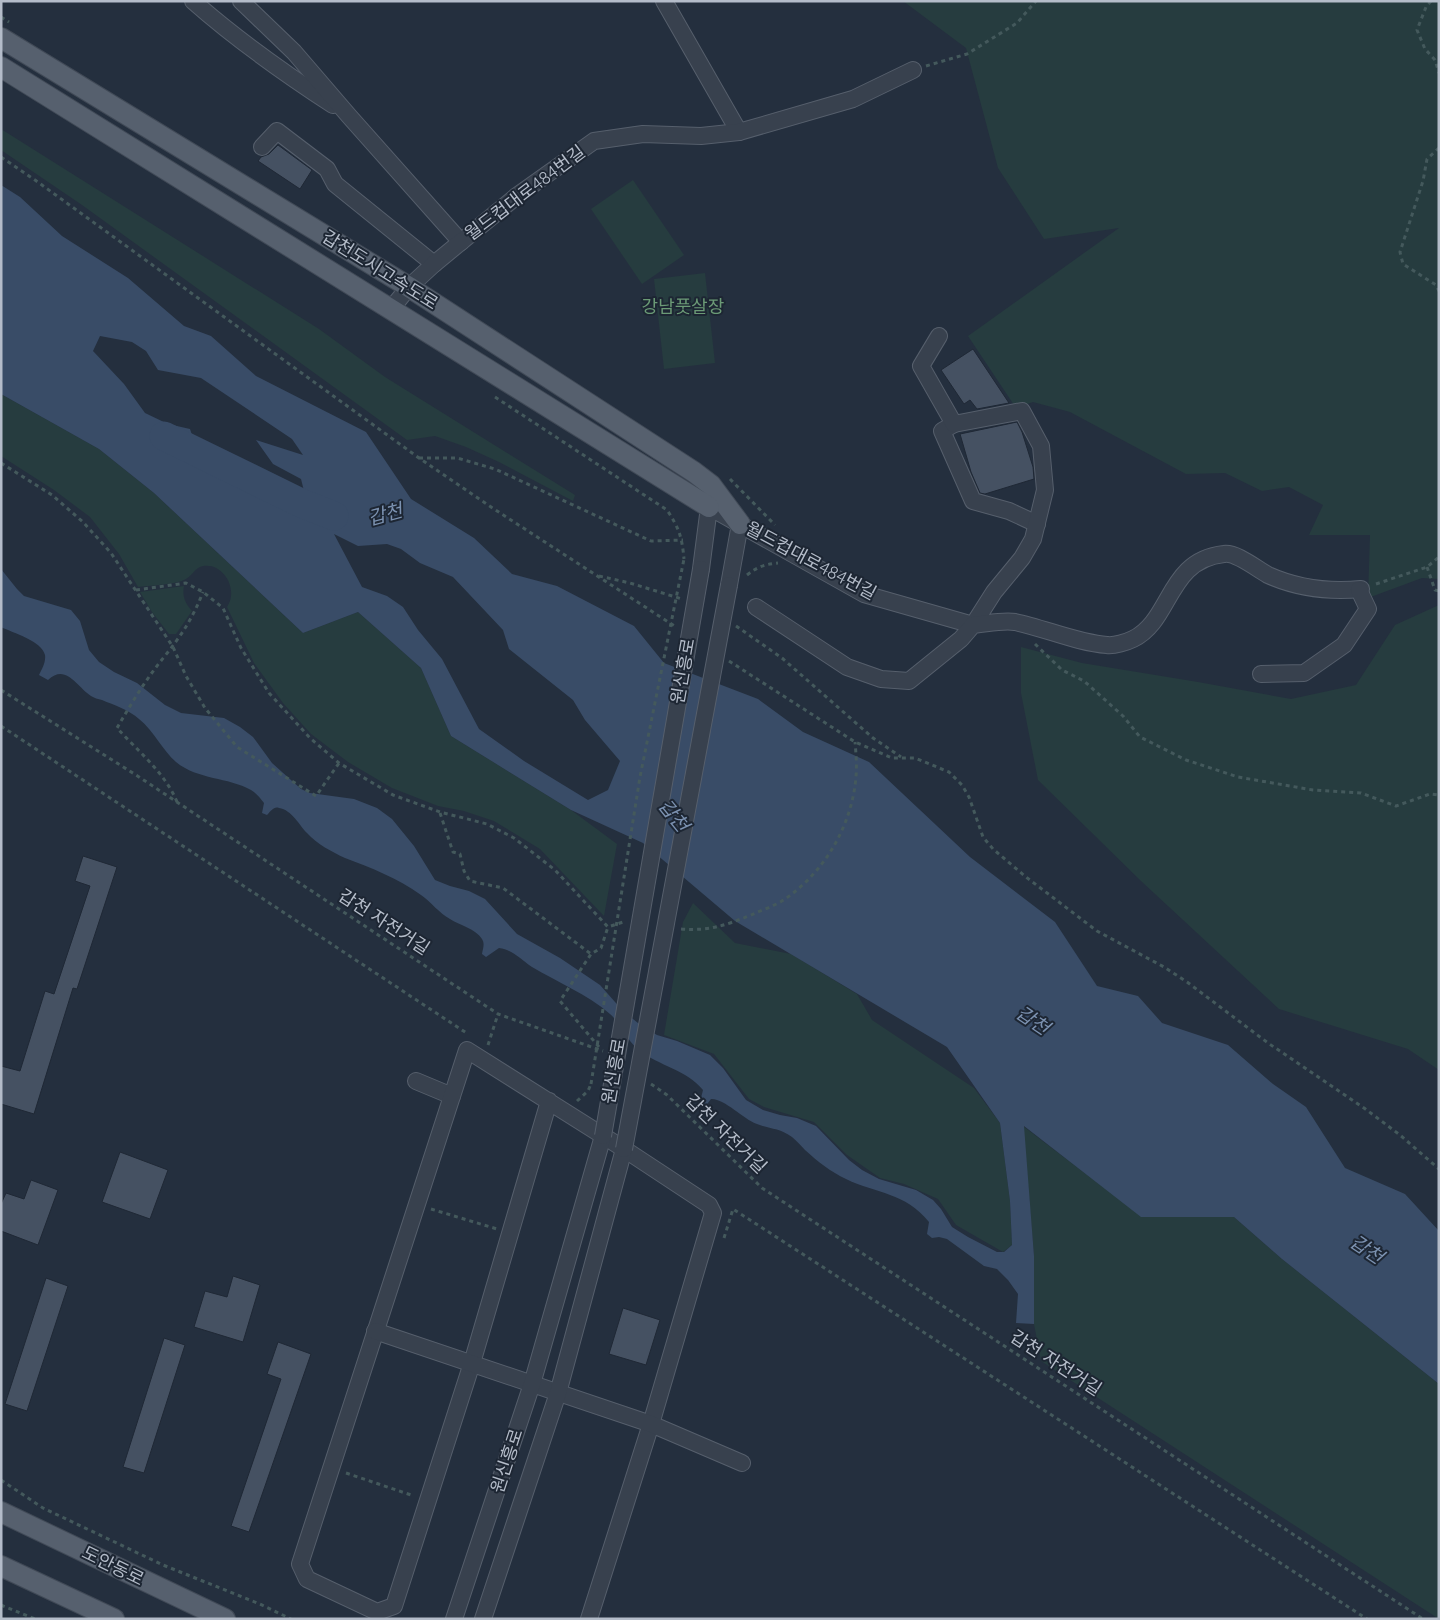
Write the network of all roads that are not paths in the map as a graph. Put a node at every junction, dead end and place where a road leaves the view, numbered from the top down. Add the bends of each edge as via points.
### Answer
1 (193, 1) edge
2 (241, 1) edge
3 (664, 1) edge
4 (1, 38) edge
5 (1, 67) edge
6 (913, 70) road end
7 (349, 116) junction
8 (739, 132) junction
9 (262, 147) dead end
10 (461, 242) junction
11 (434, 264) junction
12 (409, 287) junction
13 (391, 309) junction
14 (939, 336) dead end
15 (954, 424) junction
16 (709, 507) junction
17 (740, 524) junction
18 (1035, 531) junction
19 (756, 607) dead end
20 (973, 625) junction
21 (1261, 674) dead end
22 (416, 1081) dead end
23 (452, 1096) junction
24 (548, 1101) junction
25 (603, 1136) junction
26 (624, 1149) junction
27 (375, 1331) junction
28 (472, 1363) junction
29 (532, 1384) junction
30 (558, 1393) junction
31 (651, 1424) junction
32 (742, 1463) dead end
33 (4, 1516) edge
34 (1, 1566) edge
35 (488, 1617) edge
36 (114, 1619) edge
37 (225, 1619) edge
38 (454, 1619) edge
39 (589, 1619) edge

1 - 7 street via 220,25
2 - 7 street via 294,52
3 - 8 street
4 - 12 main road, 갑천도시고속도로
5 - 13 main road, 갑천도시고속도로
6 - 8 street, 월드컵대로484번길 via 853,100
7 - 10 street
8 - 10 street, 월드컵대로484번길 via 701,136 643,134 594,141 518,195
9 - 11 street via 277,130 326,169 335,184
10 - 11 street, 월드컵대로484번길
11 - 12 street, 월드컵대로484번길
12 - 13 street, 월드컵대로484번길
12 - 17 main road, 갑천도시고속도로 via 694,472 711,485
13 - 16 main road, 갑천도시고속도로
14 - 15 street via 921,366
15 - 18 street via 942,431 973,501 1010,511
15 - 18 street via 1022,410 1041,446 1045,490
16 - 17 street, 월드컵대로484번길
16 - 25 street, 원신흥로, bridge
17 - 20 street, 월드컵대로484번길 via 864,594
17 - 26 street, 원신흥로, bridge
18 - 20 street via 1022,558 994,592
19 - 20 street via 847,667 881,679 909,681 961,639
20 - 21 street, 월드컵대로484번길 via 1013,622 1109,646 1133,639 1148,628 1176,583 1189,570 1205,558 1226,553 1295,585 1329,591 1360,589 1368,609 1344,644 1304,673
22 - 23 street
23 - 24 street via 467,1050
23 - 27 street
24 - 25 street
24 - 28 street
25 - 26 street
25 - 29 street, 원신흥로
26 - 30 street, 원신흥로
26 - 31 street via 709,1205 714,1213
27 - 28 street
27 - 28 street via 300,1564 307,1580 377,1612 394,1606
28 - 29 street
29 - 30 street
29 - 38 street, 원신흥로
30 - 31 street
30 - 35 street, 원신흥로
31 - 32 street
31 - 39 street
33 - 37 main road, 도안동로
34 - 36 main road

